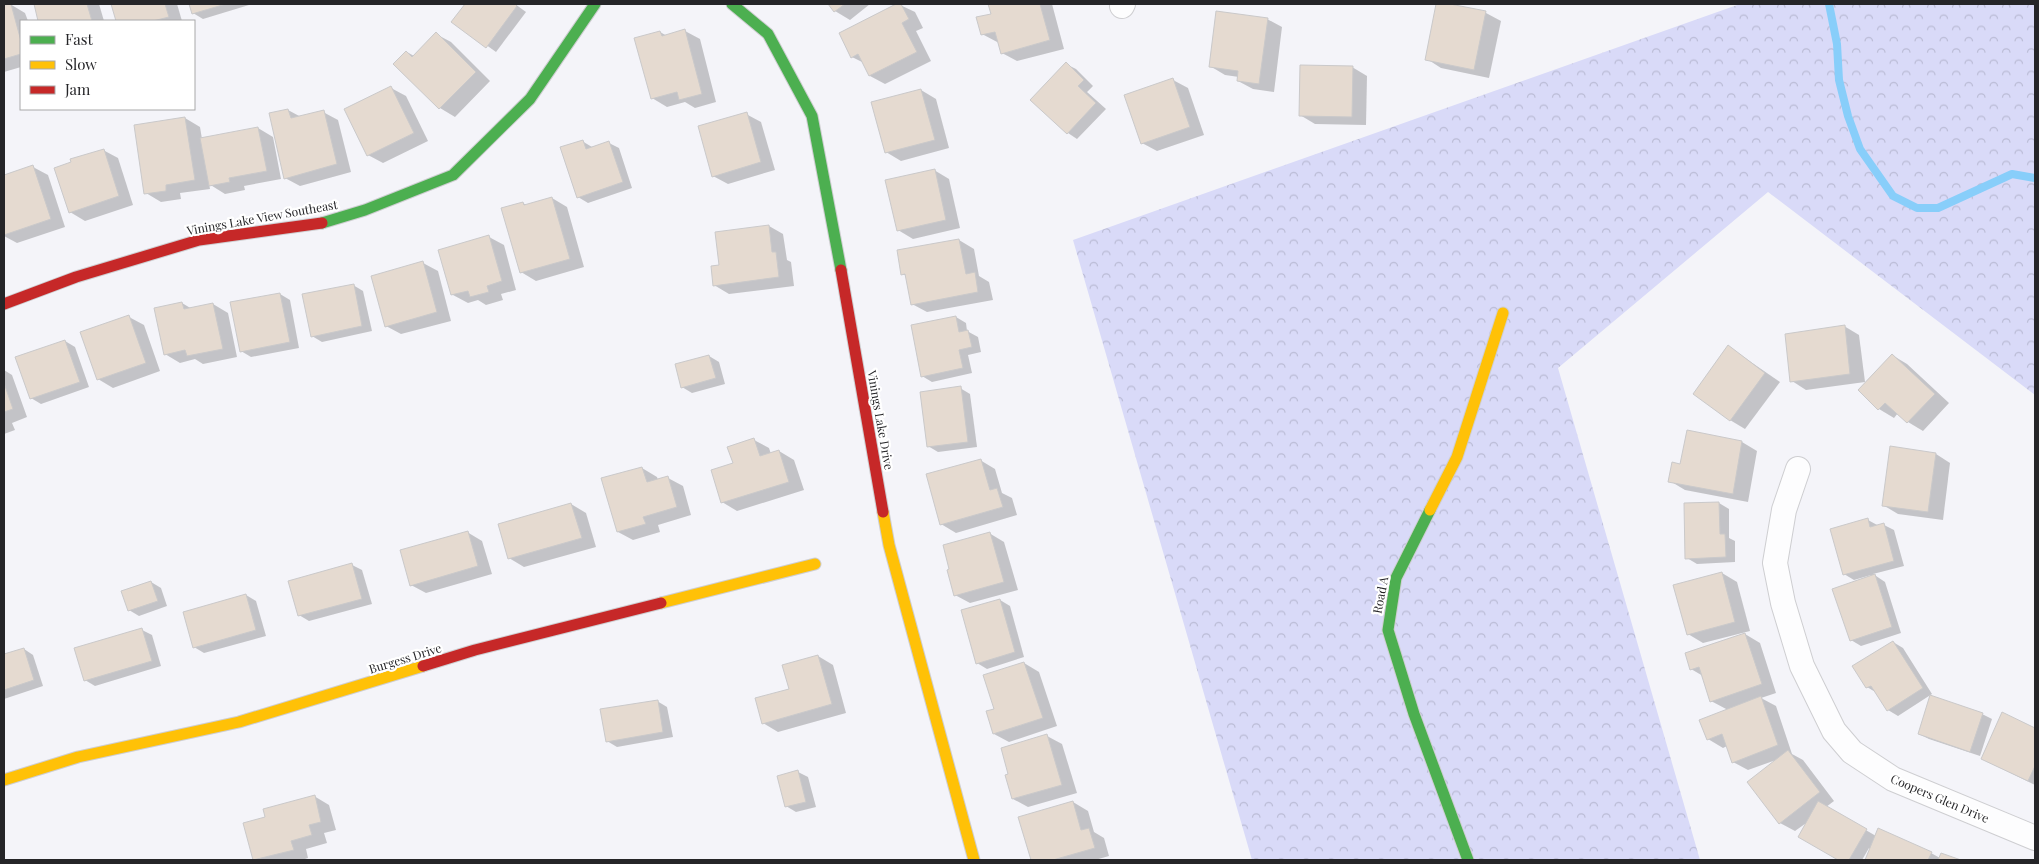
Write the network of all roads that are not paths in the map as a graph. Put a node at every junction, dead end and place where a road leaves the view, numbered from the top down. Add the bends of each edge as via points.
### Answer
1 (595, 4) edge
2 (732, 4) edge
3 (4, 304) edge
4 (1503, 313) dead end
5 (1798, 469) dead end
6 (815, 564) dead end
7 (4, 780) edge
8 (2035, 838) edge
9 (974, 860) edge
10 (1468, 860) edge

1 - 3 street, Vinings Lake View Southeast via 530,99 453,175 327,222 199,240 76,277
2 - 9 street, Vinings Lake Drive via 768,34 812,116 889,545
4 - 10 street, Road A via 1456,458 1396,578 1388,630 1414,714
5 - 8 street, Coopers Glen Drive via 1784,510 1775,563 1802,666 1834,731 1852,752 1894,779
6 - 7 street, Burgess Drive via 476,650 240,722 78,757

